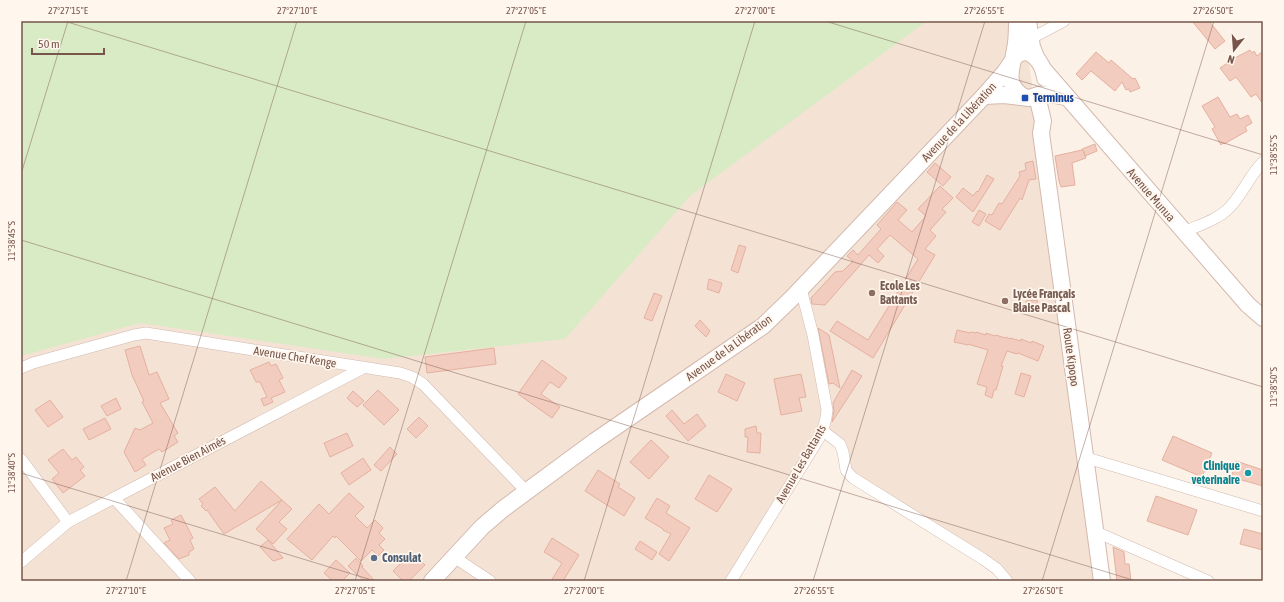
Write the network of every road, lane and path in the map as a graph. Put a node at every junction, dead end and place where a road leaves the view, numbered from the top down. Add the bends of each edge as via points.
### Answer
1 (1017, 21) edge
2 (1028, 21) edge
3 (1064, 21) edge
4 (1030, 39) junction
5 (1012, 60) junction
6 (1040, 64) junction
7 (984, 96) junction
8 (1031, 96) junction
9 (1066, 97) junction
10 (1263, 162) edge
11 (1184, 232) junction
12 (800, 289) junction
13 (1263, 318) edge
14 (21, 368) edge
15 (363, 368) junction
16 (823, 431) junction
17 (1084, 457) junction
18 (21, 459) edge
19 (526, 491) junction
20 (114, 498) junction
21 (1263, 511) edge
22 (68, 522) junction
23 (1094, 531) junction
24 (454, 557) junction
25 (21, 562) edge
26 (190, 581) edge
27 (432, 581) edge
28 (490, 581) edge
29 (731, 581) edge
30 (1007, 581) edge
31 (1102, 581) edge
32 (1208, 581) edge

1 - 5 main road via 1017,39
2 - 4 main road
3 - 4 street
4 - 6 main road
5 - 6 main road via 1025,53 1031,54
5 - 7 main road, Avenue de la Libération
5 - 8 main road via 1012,84 1018,92
6 - 8 main road via 1044,83 1042,90
6 - 9 main road, Avenue Munua
7 - 8 main road
7 - 12 main road, Avenue de la Libération
8 - 9 main road via 1049,94
8 - 17 main road, Route Kipopo via 1043,121 1041,132
9 - 11 main road, Avenue Munua
10 - 11 street via 1229,208 1208,222
11 - 13 main road, Avenue Munua
12 - 16 street, Avenue Les Battants via 813,335 827,410
12 - 19 main road, Avenue de la Libération via 763,326
14 - 15 street, Avenue Chef Kenge via 146,333
15 - 19 street, Avenue Chef Kenge via 400,373 423,384
15 - 20 street, Avenue Bien Aimés
16 - 29 street, Avenue Les Battants
16 - 30 street via 840,444 846,470 853,478 988,562
17 - 21 street
17 - 23 main road, Route Kipopo
18 - 22 street
19 - 24 main road, Avenue de la Libération via 482,527
20 - 22 street, Avenue Bien Aimés
20 - 26 street
22 - 25 street, Avenue Bien Aimés
23 - 31 main road, Route Kipopo
23 - 32 street
24 - 27 main road, Avenue de la Libération
24 - 28 street

